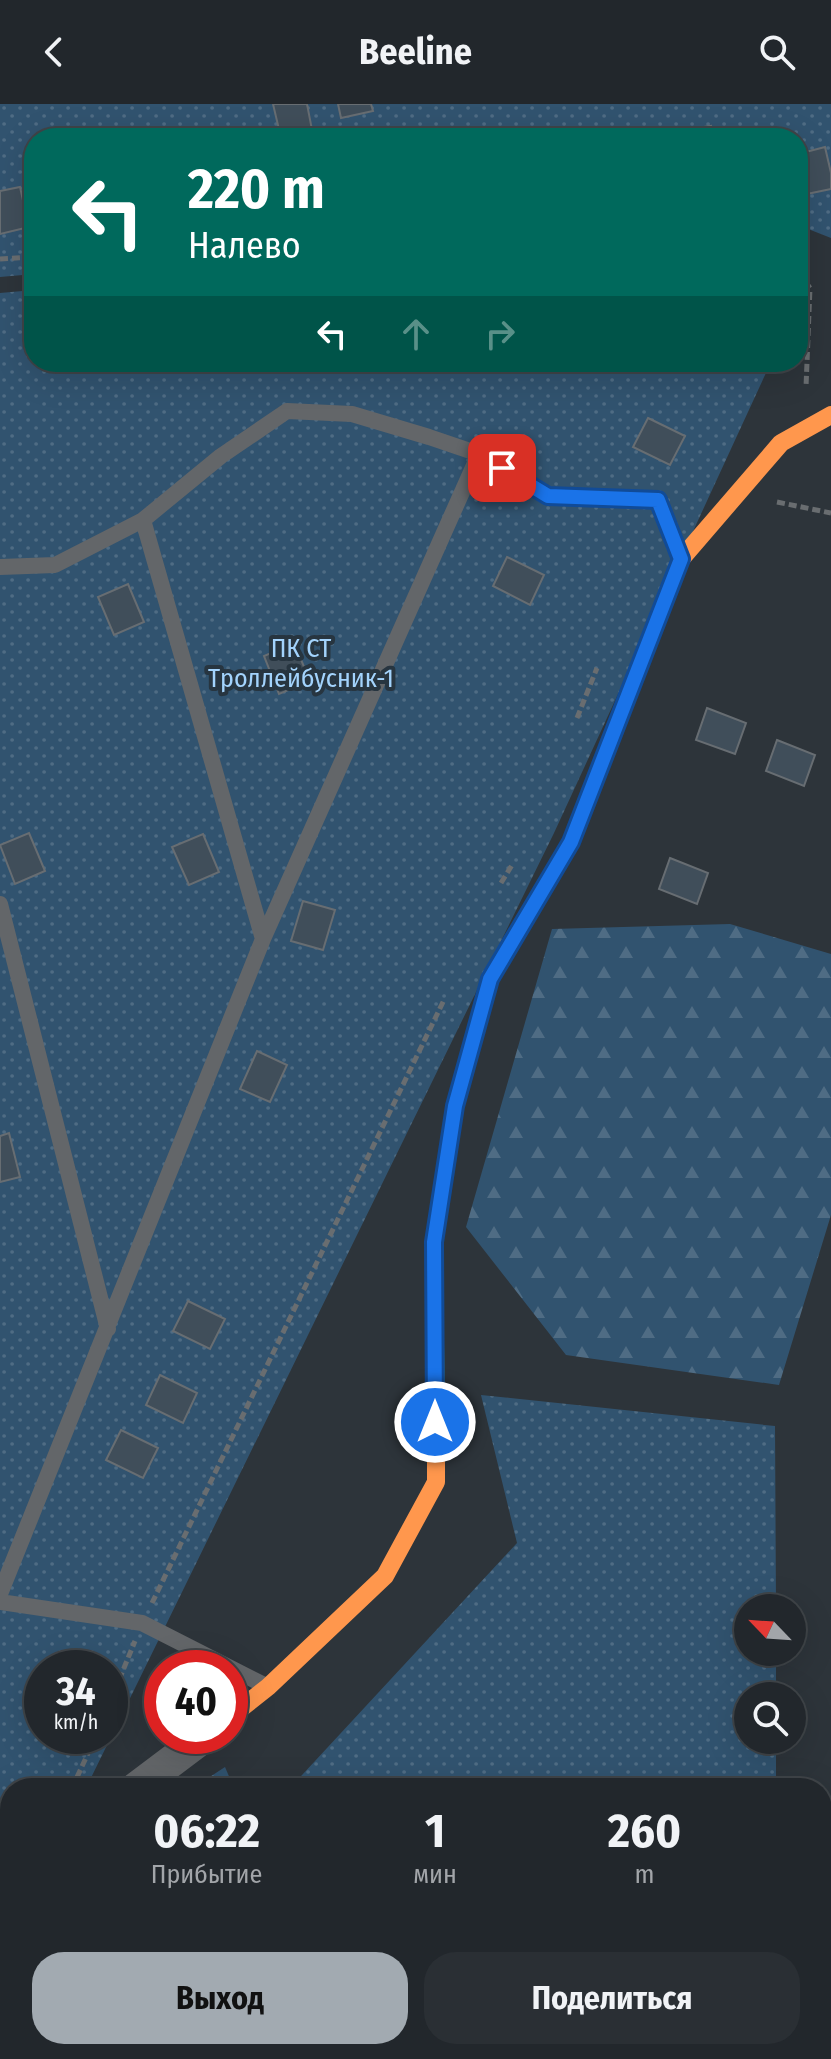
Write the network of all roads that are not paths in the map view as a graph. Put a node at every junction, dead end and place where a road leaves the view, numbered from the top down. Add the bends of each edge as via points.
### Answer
1 (831, 415) edge
2 (479, 454) junction
3 (143, 520) junction
4 (681, 559) junction
5 (0, 567) edge
6 (0, 904) edge
7 (263, 939) junction
8 (108, 1329) junction
9 (0, 1594) edge
10 (0, 1602) edge
11 (268, 1687) junction
12 (248, 1703) edge
13 (181, 1754) edge
14 (149, 1778) edge

1 - 4 street via 781,443
2 - 3 lane via 352,414 287,411
2 - 4 lane via 548,496 658,500
2 - 7 lane
3 - 5 lane via 55,565
3 - 7 lane
4 - 11 street via 571,842 490,979 455,1106 434,1242 436,1482 385,1576
6 - 8 lane
7 - 8 lane
8 - 9 lane
10 - 11 lane via 142,1623
11 - 12 street
13 - 14 street

